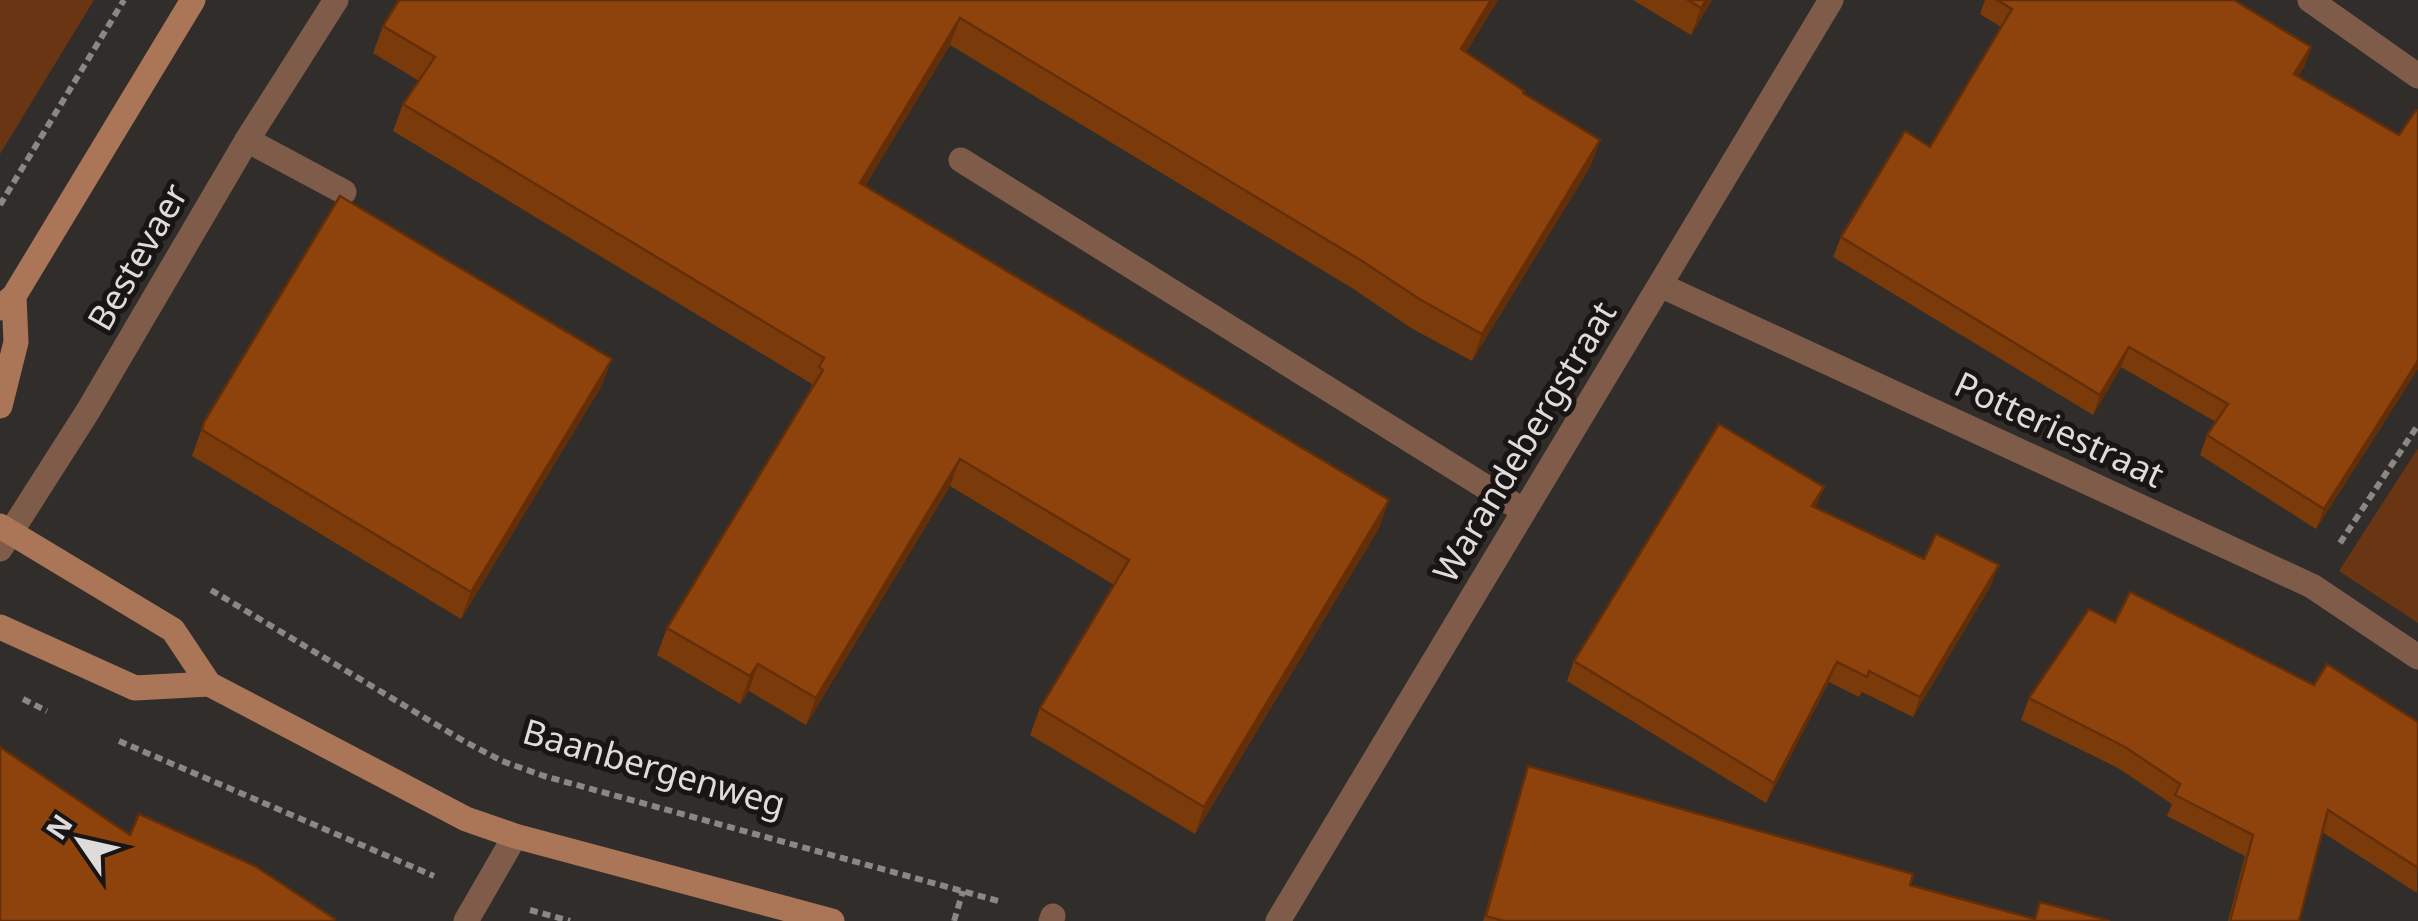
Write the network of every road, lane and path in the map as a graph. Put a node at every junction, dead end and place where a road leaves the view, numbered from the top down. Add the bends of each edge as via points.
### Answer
1 (124, 0) edge
2 (193, 0) edge
3 (336, 0) edge
4 (1831, 0) edge
5 (2310, 0) edge
6 (2418, 76) edge
7 (247, 140) junction
8 (961, 160) dead end
9 (344, 192) dead end
10 (0, 206) edge
11 (1660, 284) junction
12 (7, 302) edge
13 (0, 406) edge
14 (2418, 425) edge
15 (1524, 511) junction
16 (4, 536) edge
17 (2312, 586) junction
18 (210, 590) dead end
19 (0, 628) edge
20 (2418, 657) edge
21 (209, 684) junction
22 (16, 694) dead end
23 (49, 711) dead end
24 (103, 734) dead end
25 (515, 836) junction
26 (963, 890) junction
27 (481, 896) junction
28 (1052, 919) edge
29 (466, 921) edge
30 (570, 921) edge
31 (832, 921) edge
32 (954, 921) edge
33 (1278, 921) edge

1 - 10 path
2 - 12 main road
3 - 7 street, Bestevaer
4 - 11 street, Warandebergstraat
5 - 6 street
7 - 9 street
7 - 16 street, Bestevaer via 88,412
8 - 15 street
11 - 15 street, Warandebergstraat
11 - 17 street, Potteriestraat
12 - 13 main road via 16,342
14 - 17 path
15 - 33 street, Warandebergstraat
16 - 21 main road via 173,630
17 - 20 street, Potteriestraat
18 - 26 path, Baanbergenweg via 502,761
19 - 21 main road via 135,688
21 - 25 main road via 466,819
22 - 23 path
24 - 27 path
25 - 27 street
25 - 31 main road
26 - 28 path, Baanbergenweg
26 - 32 path
27 - 29 street
27 - 30 path

